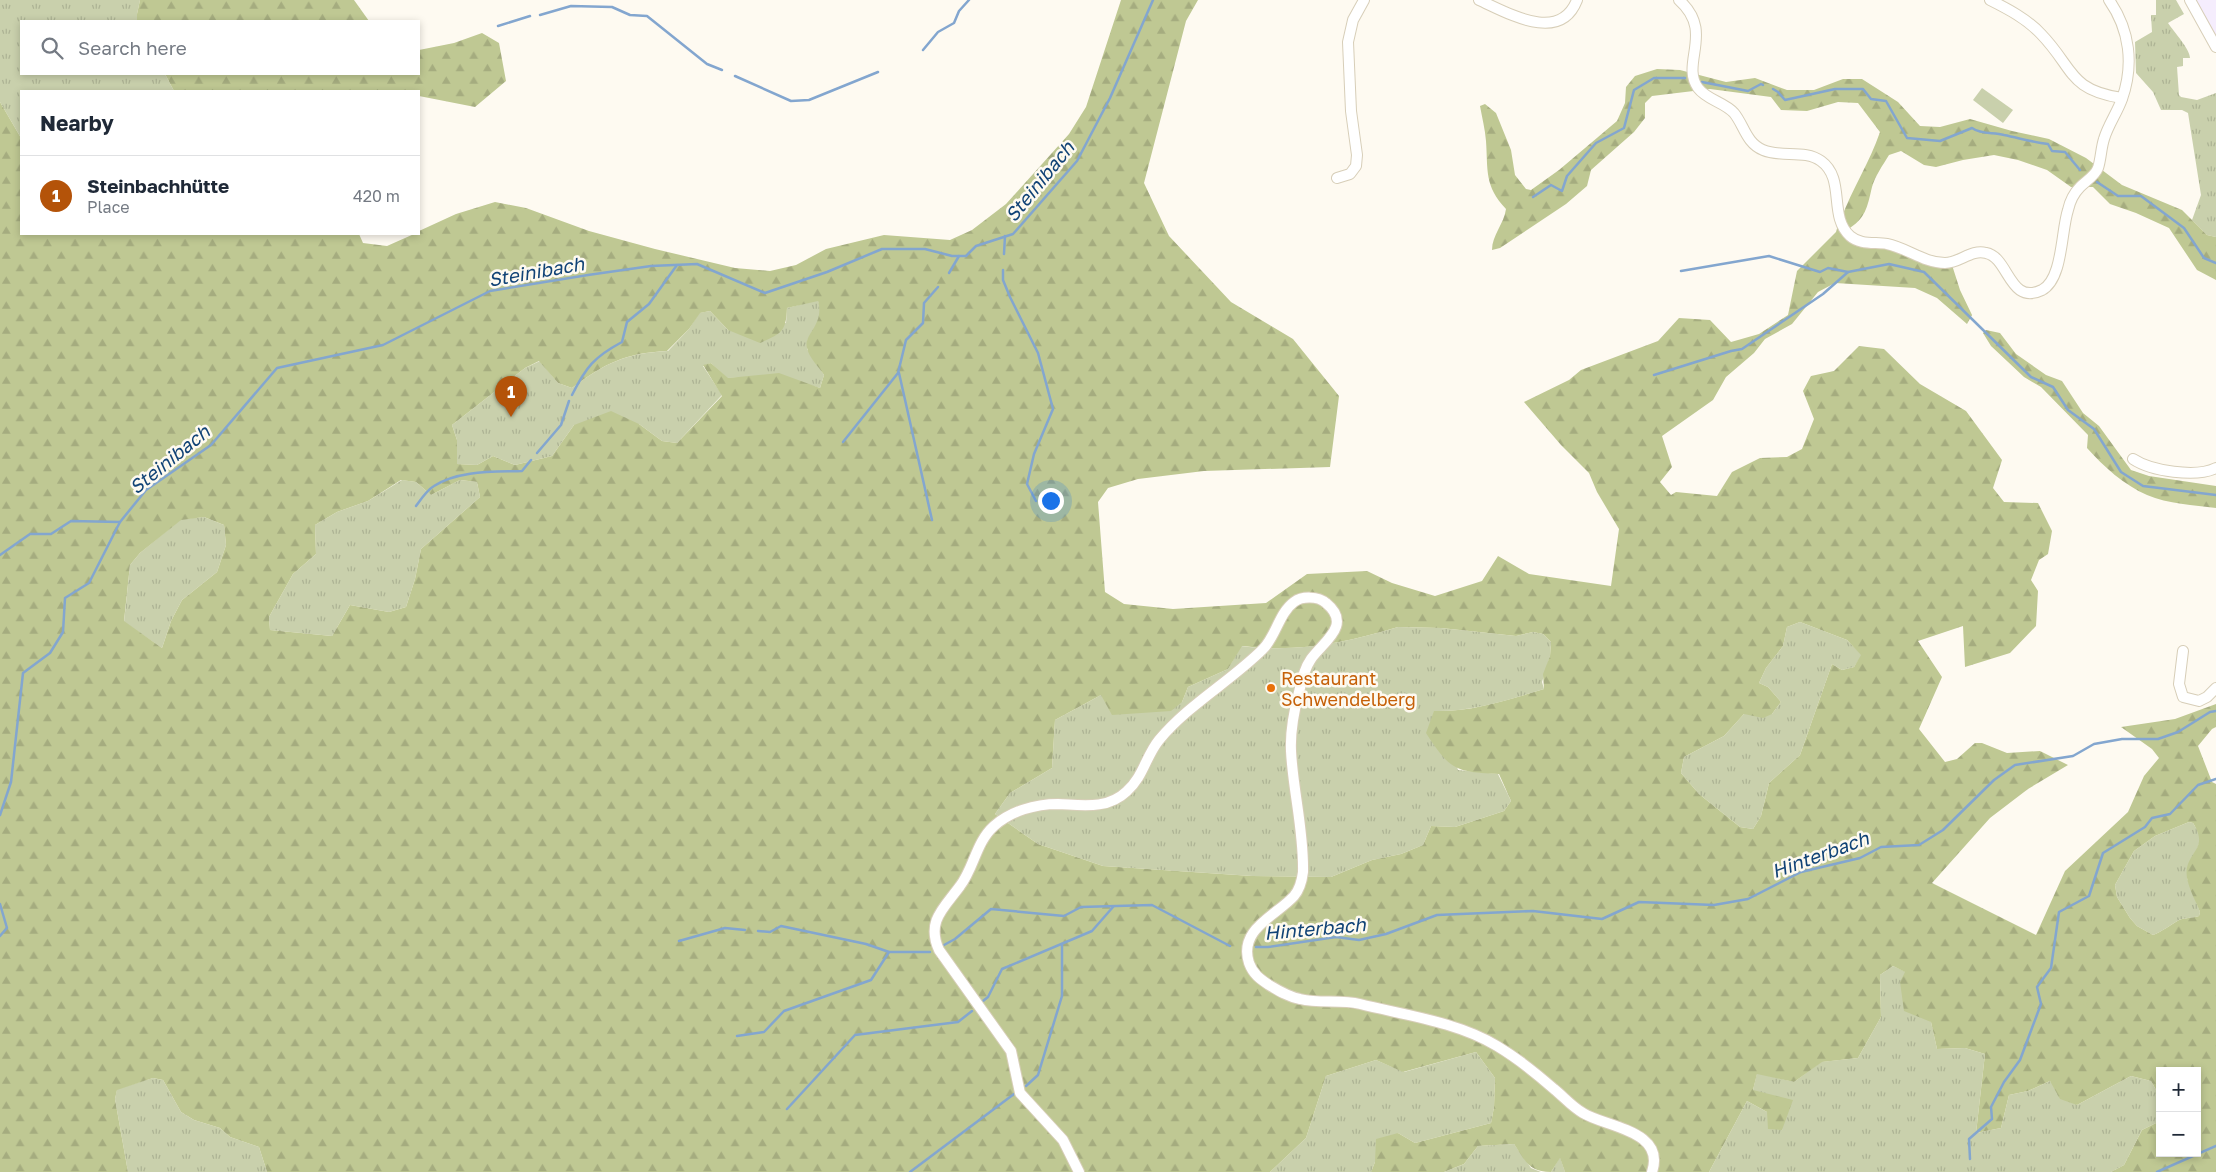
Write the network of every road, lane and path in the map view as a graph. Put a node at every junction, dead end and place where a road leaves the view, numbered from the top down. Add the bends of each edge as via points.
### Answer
1 (1364, 0) edge
2 (1479, 0) edge
3 (1577, 0) edge
4 (1679, 0) edge
5 (1990, 0) edge
6 (2109, 0) edge
7 (2190, 0) edge
8 (2216, 46) edge
9 (2122, 98) junction
10 (1337, 178) dead end
11 (2133, 459) dead end
12 (2216, 468) edge
13 (2183, 651) dead end
14 (2216, 688) edge
15 (1079, 1172) edge
16 (1652, 1172) edge

1 - 10 street via 1353,20 1348,42 1356,162 1350,174
2 - 3 street via 1542,23 1566,16
4 - 9 street via 1695,24 1697,40 1693,75 1698,88 1733,112 1749,139 1759,148 1809,156 1826,165 1834,180 1839,219 1850,235 1863,242 1892,245 1937,262 1950,263 1975,253 1987,253 1998,260 2013,284 2027,292 2043,289 2054,277 2068,210 2073,197 2098,168 2104,137
5 - 9 street via 2024,19 2041,33 2082,85 2105,96
6 - 9 street via 2120,20 2129,52 2129,73
7 - 8 street
11 - 12 street via 2159,470 2203,472
13 - 14 street via 2179,684 2183,697 2199,701
15 - 16 street via 1064,1140 1020,1093 1011,1051 939,950 934,934 938,916 963,883 986,834 1002,820 1015,812 1042,805 1096,805 1114,801 1127,792 1159,741 1177,721 1264,648 1292,604 1302,598 1327,603 1336,617 1336,628 1304,671 1291,730 1302,879 1294,895 1258,926 1250,938 1247,952 1253,971 1275,988 1299,999 1357,1003 1484,1038 1511,1055 1581,1112 1640,1136 1651,1151

